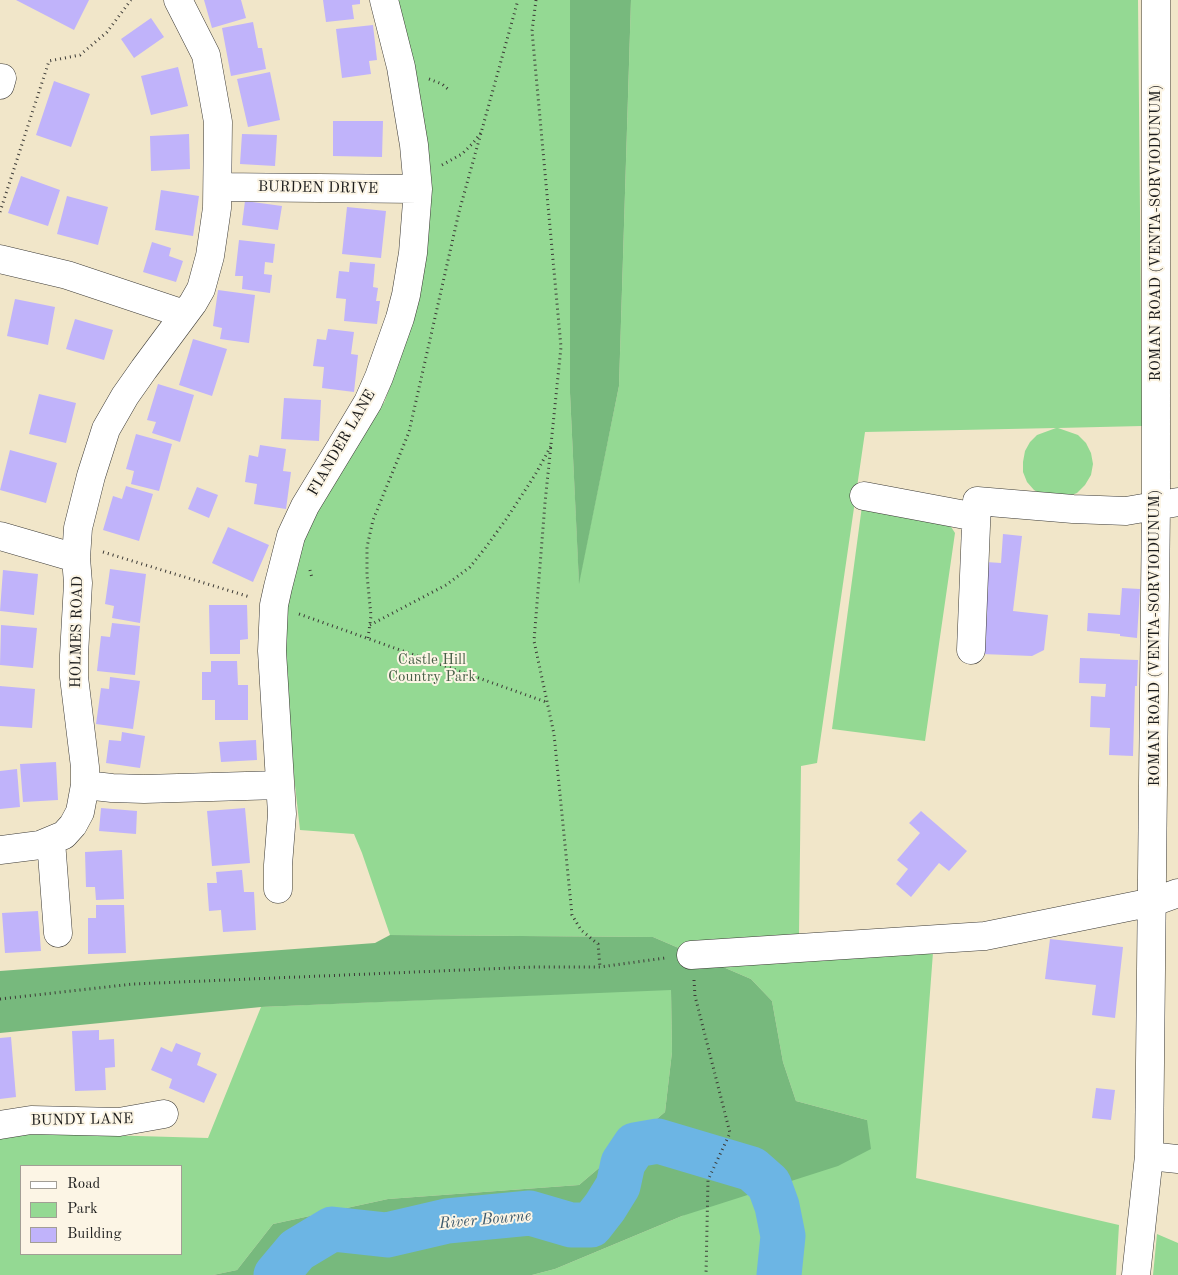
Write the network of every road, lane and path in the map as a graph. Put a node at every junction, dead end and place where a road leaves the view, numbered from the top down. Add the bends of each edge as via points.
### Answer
1 (131, 0) edge
2 (178, 0) edge
3 (384, 0) edge
4 (518, 0) edge
5 (536, 0) edge
6 (1156, 0) edge
7 (483, 130) junction
8 (417, 181) junction
9 (218, 187) junction
10 (0, 212) edge
11 (0, 260) edge
12 (184, 314) junction
13 (552, 444) junction
14 (864, 496) dead end
15 (1167, 503) edge
16 (976, 517) junction
17 (0, 536) edge
18 (76, 558) junction
19 (370, 625) junction
20 (368, 638) dead end
21 (972, 650) dead end
22 (85, 784) junction
23 (280, 785) junction
24 (51, 842) junction
25 (0, 850) edge
26 (278, 889) dead end
27 (1165, 897) edge
28 (58, 933) dead end
29 (691, 956) junction
30 (600, 967) junction
31 (0, 999) edge
32 (164, 1114) dead end
33 (0, 1125) edge
34 (1149, 1156) junction
35 (1178, 1159) edge
36 (706, 1275) edge
37 (1136, 1275) edge

1 - 10 path via 107,32 80,55 49,61
2 - 9 street via 206,55 218,122
3 - 8 street, FIANDER LANE via 409,109
4 - 7 path
5 - 13 path via 532,31 561,346
6 - 15 street, ROMAN ROAD (VENTA-SORVIODUNUM)
7 - 8 path via 473,143 448,163
7 - 19 path via 459,212 409,432 373,520 367,547
8 - 9 street, BURDEN DRIVE
8 - 23 street, FIANDER LANE via 411,267 394,335 368,402 305,506 291,536 278,587 272,651
9 - 12 street via 214,233 205,276 193,304
11 - 12 street via 67,275
12 - 18 street via 125,396 106,429 80,520
13 - 19 path via 507,518 470,567 446,585
13 - 30 path via 534,641 554,734 572,915 581,930 598,944
14 - 16 street
15 - 16 street via 1126,510 977,502
15 - 27 street, ROMAN ROAD (VENTA-SORVIODUNUM)
16 - 21 street
17 - 18 street, HOLMES ROAD
18 - 22 street, HOLMES ROAD via 74,676
19 - 20 path
22 - 23 street via 144,789
22 - 24 street, HOLMES ROAD via 80,812 73,825
23 - 26 street, FIANDER LANE via 282,814
24 - 25 street, HOLMES ROAD
24 - 28 street
27 - 29 street via 985,936
27 - 34 street, ROMAN ROAD (VENTA-SORVIODUNUM)
29 - 30 path
29 - 36 path via 695,996 730,1133 708,1180
30 - 31 path via 133,984
32 - 33 street, BUNDY LANE via 120,1122 31,1120
34 - 35 street
34 - 37 street, ROMAN ROAD (VENTA-SORVIODUNUM)

